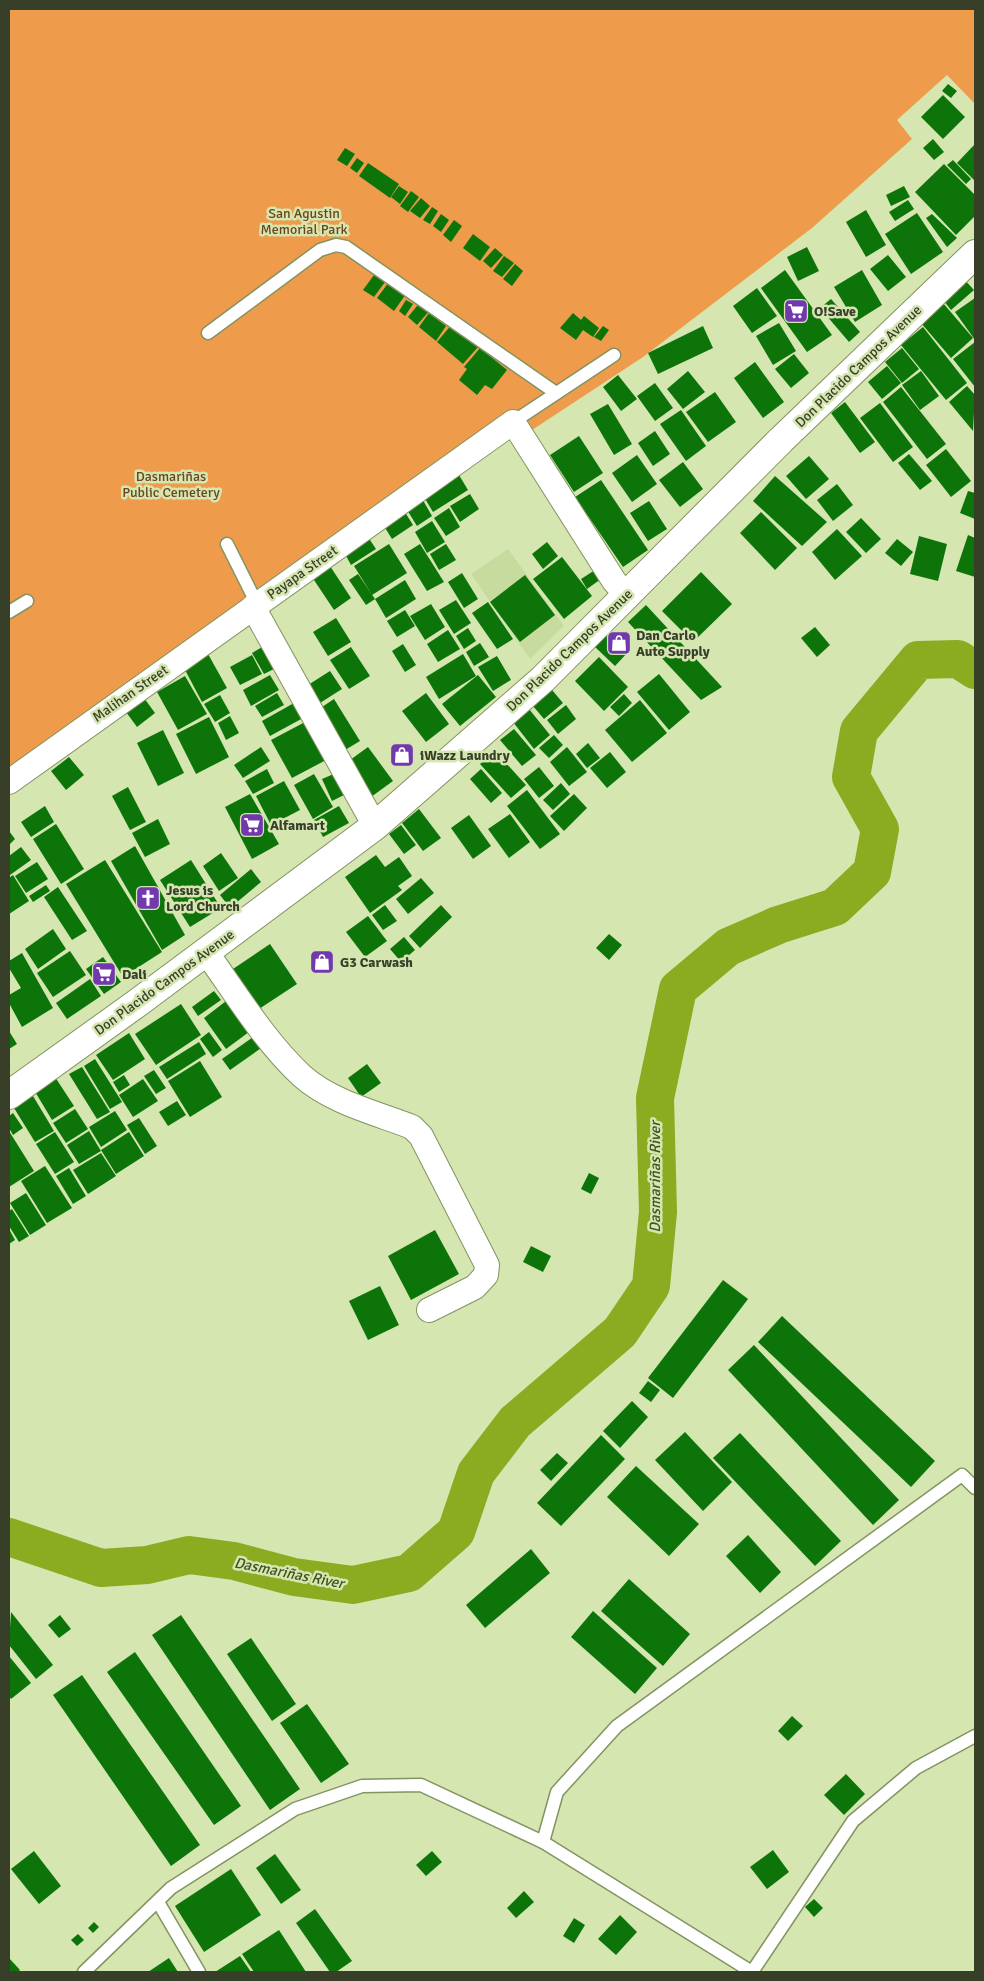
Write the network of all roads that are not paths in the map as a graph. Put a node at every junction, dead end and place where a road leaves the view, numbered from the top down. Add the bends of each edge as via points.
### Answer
1 (975, 254) edge
2 (208, 333) dead end
3 (614, 355) dead end
4 (556, 393) junction
5 (509, 425) junction
6 (227, 544) dead end
7 (626, 595) junction
8 (27, 601) dead end
9 (253, 607) junction
10 (9, 612) edge
11 (9, 782) edge
12 (375, 826) junction
13 (206, 952) junction
14 (9, 1095) edge
15 (429, 1310) dead end
16 (975, 1488) edge
17 (975, 1736) edge
18 (543, 1842) junction
19 (158, 1902) junction
20 (84, 1972) edge
21 (199, 1972) edge
22 (752, 1972) edge

1 - 7 main road, Don Placido Campos Avenue via 781,440
2 - 4 lane via 320,250 336,245 346,247
3 - 4 lane
4 - 5 lane
5 - 7 street
5 - 9 street, Payapa Street
6 - 9 lane via 253,596
7 - 12 main road, Don Placido Campos Avenue via 543,679
8 - 10 lane
9 - 11 street, Malihan Street
9 - 12 street, Payapa Street
12 - 13 main road, Don Placido Campos Avenue
13 - 14 main road, Don Placido Campos Avenue
13 - 15 street via 278,1051 303,1077 340,1099 412,1127 421,1136 487,1264 486,1276 475,1287
16 - 18 lane via 962,1475 618,1726 558,1792
17 - 22 lane via 916,1768 853,1821
18 - 19 lane via 421,1785 362,1786 295,1809 171,1888
18 - 22 lane
19 - 20 lane
19 - 21 lane

